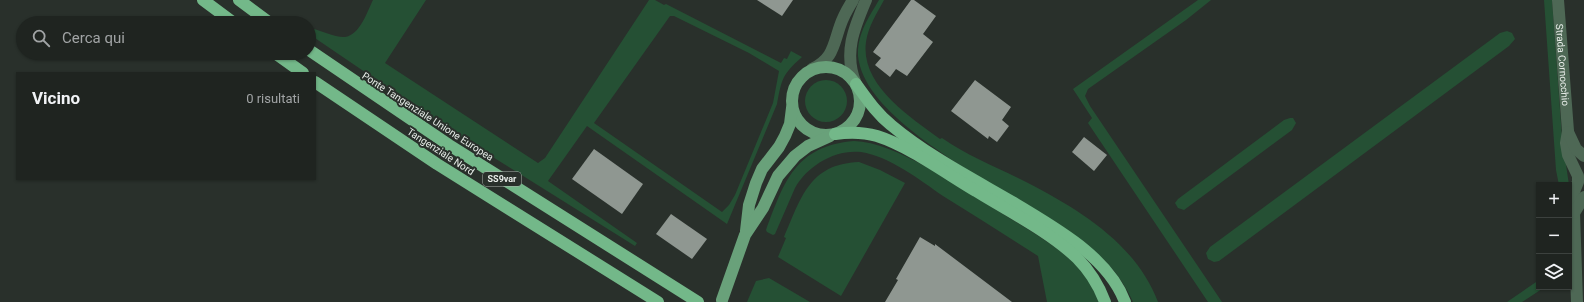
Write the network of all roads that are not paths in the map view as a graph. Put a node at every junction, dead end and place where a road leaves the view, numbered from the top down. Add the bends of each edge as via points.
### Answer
1 (203, 0) edge
2 (239, 0) edge
3 (853, 0) edge
4 (866, 0) edge
5 (1558, 0) edge
6 (225, 16) edge
7 (261, 16) edge
8 (316, 55) edge
9 (285, 60) edge
10 (812, 69) junction
11 (302, 72) edge
12 (316, 83) edge
13 (856, 84) junction
14 (792, 107) junction
15 (1568, 131) junction
16 (835, 134) junction
17 (1584, 156) edge
18 (1584, 163) edge
19 (1581, 181) edge
20 (1584, 197) edge
21 (1574, 214) junction
22 (745, 235) junction
23 (722, 300) dead end
24 (658, 302) edge
25 (698, 302) edge
26 (1105, 302) edge
27 (1125, 302) edge
28 (1578, 302) edge

1 - 6 highway
2 - 7 highway
3 - 10 street via 843,19 831,54 823,63
4 - 13 street via 850,46 851,70
5 - 15 street, Strada Cornocchio
8 - 25 highway, Ponte Tangenziale Unione Europea / SS9var via 449,145
9 - 11 highway
10 - 13 main road via 822,66 839,69 849,75
10 - 14 main road via 795,85
12 - 24 highway, Tangenziale Nord / SS9var via 437,164
13 - 16 main road via 860,100 859,112 850,126
13 - 27 highway via 876,110 896,129 1049,224 1082,248 1112,278
14 - 16 main road via 799,122 808,130 824,135
14 - 22 main road via 790,124 785,136 762,169 756,183 749,205
15 - 17 street, Strada Cornocchio via 1576,149
15 - 19 street, Strada Cornocchio via 1566,143 1569,159
16 - 22 main road via 808,146 786,166 774,182
16 - 26 highway via 864,133 891,142 1047,234 1083,264 1096,282
18 - 19 street via 1580,167
19 - 21 street via 1578,182 1571,199
20 - 21 street
21 - 28 street
22 - 23 main road

